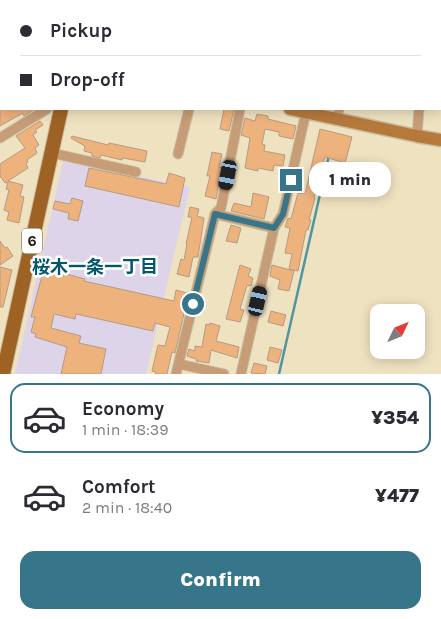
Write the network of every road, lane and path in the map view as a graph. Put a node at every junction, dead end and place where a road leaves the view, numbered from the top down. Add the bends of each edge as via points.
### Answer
1 (56, 110) edge
2 (190, 110) edge
3 (240, 110) edge
4 (419, 110) edge
5 (305, 111) edge
6 (338, 114) edge
7 (417, 136) junction
8 (0, 138) edge
9 (441, 140) edge
10 (52, 153) junction
11 (178, 154) dead end
12 (136, 172) dead end
13 (215, 214) junction
14 (274, 228) junction
15 (179, 364) junction
16 (3, 374) edge
17 (176, 374) edge
18 (224, 374) edge
19 (241, 374) edge

1 - 8 street
1 - 10 main road, 6
2 - 11 street
3 - 13 street via 221,208
4 - 7 street
5 - 6 street
5 - 14 street via 283,214
6 - 7 street
7 - 9 street
10 - 12 street
10 - 16 main road, 6
13 - 14 street
13 - 15 street
14 - 19 street
15 - 17 street
15 - 18 street

